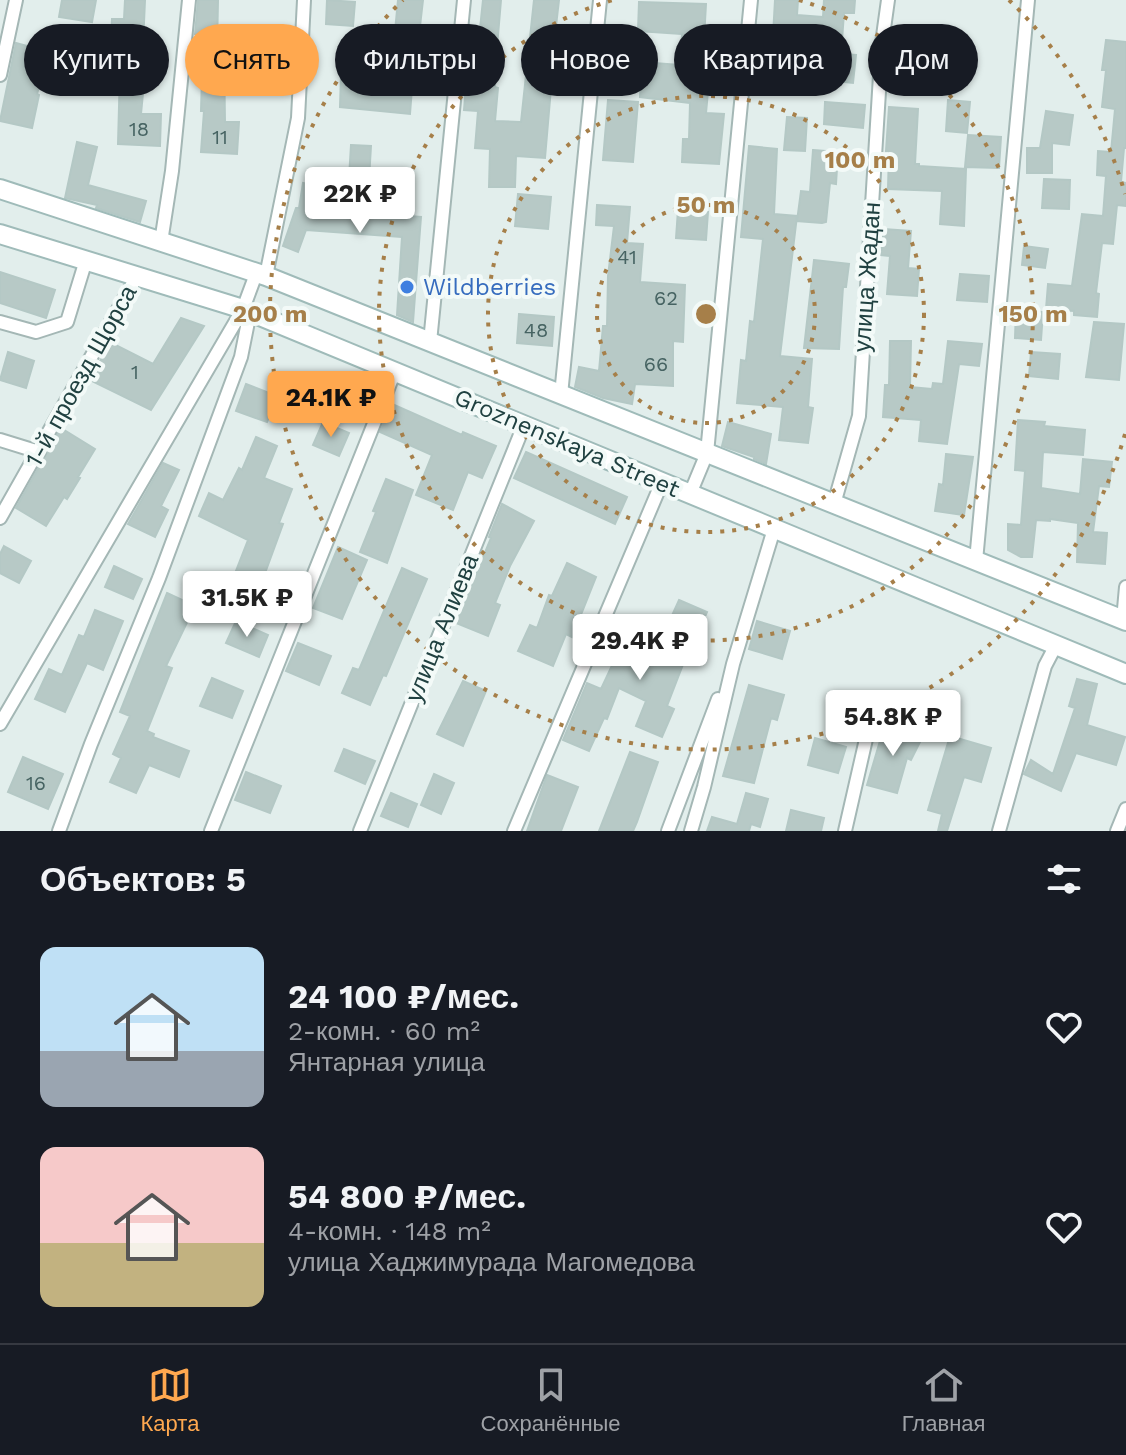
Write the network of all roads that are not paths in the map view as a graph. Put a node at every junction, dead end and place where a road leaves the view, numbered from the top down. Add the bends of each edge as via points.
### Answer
1 (16, 0) edge
2 (189, 0) edge
3 (304, 0) edge
4 (464, 0) edge
5 (600, 0) edge
6 (751, 0) edge
7 (888, 0) edge
8 (1028, 0) edge
9 (0, 75) edge
10 (0, 189) edge
11 (0, 234) edge
12 (161, 242) junction
13 (86, 260) junction
14 (261, 275) junction
15 (137, 276) junction
16 (243, 309) junction
17 (0, 322) edge
18 (430, 342) junction
19 (395, 371) junction
20 (561, 395) junction
21 (524, 425) junction
22 (0, 440) edge
23 (39, 452) junction
24 (707, 453) junction
25 (662, 482) junction
26 (690, 494) junction
27 (834, 504) junction
28 (0, 518) edge
29 (774, 529) junction
30 (976, 561) junction
31 (1126, 587) edge
32 (1125, 620) edge
33 (1056, 645) junction
34 (733, 664) junction
35 (1126, 674) edge
36 (0, 724) edge
37 (869, 726) dead end
38 (1126, 809) edge
39 (59, 831) edge
40 (211, 831) edge
41 (360, 831) edge
42 (514, 831) edge
43 (668, 831) edge
44 (691, 831) edge
45 (845, 831) edge
46 (999, 831) edge
47 (1117, 831) edge

1 - 9 street
2 - 12 street
3 - 14 street via 298,118
4 - 18 street
5 - 20 street
6 - 24 street
7 - 27 street, улица Жадан via 859,416
8 - 30 street
10 - 12 street, Groznenskaya Street
11 - 13 street, Groznenskaya Street
12 - 14 street, Groznenskaya Street
13 - 15 street, Groznenskaya Street
13 - 17 street via 67,322 36,332
14 - 16 street
14 - 18 street, Groznenskaya Street
15 - 16 street, Groznenskaya Street
15 - 23 street, 1-й проезд Щорса
16 - 19 street, Groznenskaya Street
16 - 36 street
16 - 39 street via 248,322 241,357
18 - 20 street, Groznenskaya Street
19 - 21 street, Groznenskaya Street
19 - 40 street
20 - 24 street, Groznenskaya Street
21 - 25 street, Groznenskaya Street
21 - 41 street, улица Алиева
22 - 23 street
23 - 28 street, 1-й проезд Щорса
24 - 26 street
24 - 27 street, Groznenskaya Street
25 - 26 street, Groznenskaya Street
25 - 42 street
26 - 29 street, Groznenskaya Street
27 - 30 street, Groznenskaya Street
29 - 33 street, Groznenskaya Street
29 - 34 street
30 - 32 street, Groznenskaya Street
31 - 32 street
33 - 35 street, Groznenskaya Street
33 - 46 street via 1045,666
34 - 43 street
34 - 44 street
37 - 45 street
38 - 47 street

